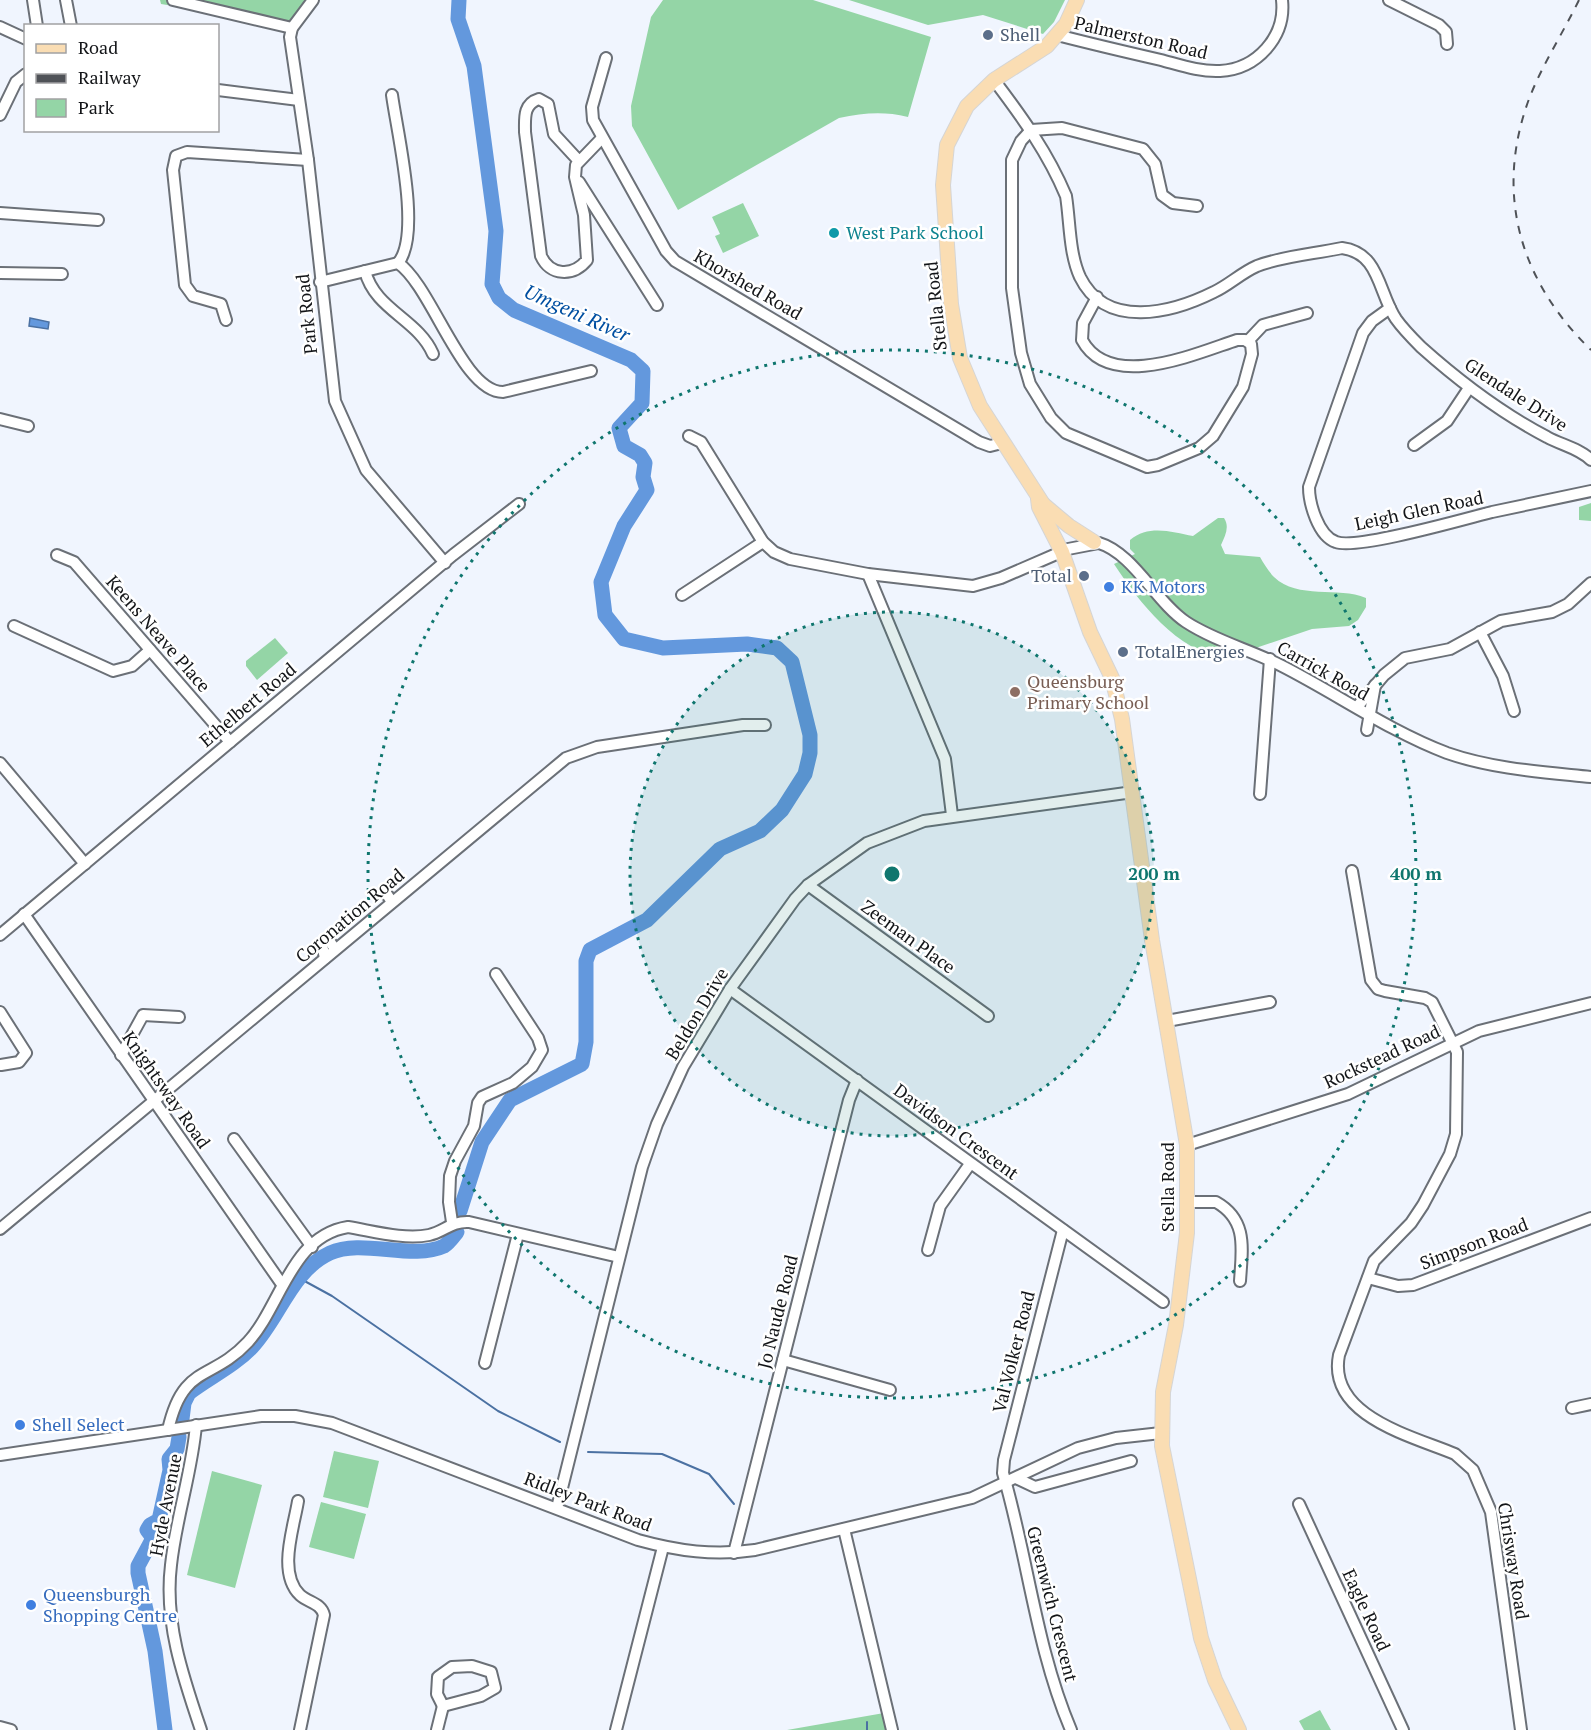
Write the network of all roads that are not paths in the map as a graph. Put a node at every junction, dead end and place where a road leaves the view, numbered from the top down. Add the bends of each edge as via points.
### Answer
1 (33, 0) edge
2 (66, 0) edge
3 (173, 0) edge
4 (313, 0) edge
5 (1077, 0) edge
6 (1282, 0) edge
7 (1389, 0) edge
8 (37, 24) edge
9 (71, 24) edge
10 (0, 27) edge
11 (292, 28) junction
12 (1057, 35) junction
13 (24, 38) edge
14 (1447, 44) dead end
15 (606, 57) dead end
16 (24, 76) edge
17 (994, 80) junction
18 (219, 90) edge
19 (392, 95) dead end
20 (299, 100) junction
21 (0, 115) edge
22 (1031, 130) junction
23 (602, 138) junction
24 (308, 160) junction
25 (578, 160) junction
26 (575, 177) junction
27 (1197, 206) dead end
28 (0, 213) edge
29 (98, 220) dead end
30 (399, 263) junction
31 (365, 271) junction
32 (0, 273) edge
33 (62, 274) dead end
34 (320, 282) junction
35 (1097, 297) junction
36 (657, 305) dead end
37 (1390, 308) junction
38 (1307, 313) dead end
39 (226, 320) dead end
40 (1248, 341) junction
41 (433, 354) dead end
42 (591, 371) dead end
43 (1469, 388) junction
44 (0, 419) edge
45 (28, 426) dead end
46 (689, 436) dead end
47 (1002, 443) junction
48 (1414, 446) dead end
49 (1591, 460) edge
50 (1591, 491) edge
51 (1041, 502) junction
52 (519, 504) dead end
53 (763, 542) junction
54 (1094, 542) junction
55 (1065, 551) junction
56 (57, 555) dead end
57 (445, 563) junction
58 (868, 574) junction
59 (1590, 587) edge
60 (682, 595) dead end
61 (14, 626) dead end
62 (1480, 632) junction
63 (150, 650) junction
64 (1270, 659) junction
65 (1375, 685) junction
66 (1357, 707) junction
67 (1514, 711) dead end
68 (1371, 716) junction
69 (765, 725) dead end
70 (1366, 730) dead end
71 (230, 742) junction
72 (0, 763) edge
73 (1591, 777) edge
74 (1133, 792) junction
75 (1260, 794) dead end
76 (952, 815) junction
77 (85, 864) junction
78 (1354, 876) dead end
79 (808, 885) junction
80 (384, 890) dead end
81 (392, 902) junction
82 (24, 914) junction
83 (350, 922) dead end
84 (357, 931) junction
85 (0, 935) edge
86 (335, 950) junction
87 (325, 958) junction
88 (496, 974) dead end
89 (730, 989) junction
90 (1270, 1002) dead end
91 (1591, 1003) edge
92 (0, 1012) edge
93 (179, 1017) dead end
94 (988, 1017) dead end
95 (1167, 1021) junction
96 (1452, 1042) junction
97 (121, 1055) junction
98 (0, 1065) edge
99 (857, 1080) junction
100 (153, 1102) junction
101 (234, 1139) dead end
102 (1187, 1145) junction
103 (970, 1164) junction
104 (1188, 1202) junction
105 (1591, 1218) edge
106 (452, 1222) junction
107 (0, 1229) edge
108 (1063, 1230) junction
109 (518, 1234) junction
110 (312, 1247) junction
111 (928, 1250) dead end
112 (619, 1257) junction
113 (1368, 1278) junction
114 (1240, 1281) dead end
115 (282, 1283) junction
116 (1163, 1302) dead end
117 (783, 1360) junction
118 (485, 1363) dead end
119 (891, 1390) dead end
120 (1591, 1404) edge
121 (1572, 1408) dead end
122 (196, 1425) junction
123 (168, 1430) junction
124 (1161, 1433) junction
125 (0, 1455) edge
126 (1131, 1461) dead end
127 (1011, 1481) junction
128 (298, 1501) dead end
129 (1299, 1504) dead end
130 (557, 1508) junction
131 (844, 1528) junction
132 (663, 1547) junction
133 (734, 1553) junction
134 (443, 1706) junction
135 (0, 1727) edge
136 (11, 1730) edge
137 (201, 1730) edge
138 (300, 1730) edge
139 (437, 1730) edge
140 (616, 1730) edge
141 (892, 1730) edge
142 (1071, 1730) edge
143 (1239, 1730) edge
144 (1403, 1730) edge
145 (1521, 1730) edge

1 - 8 street
2 - 9 street
3 - 11 street
4 - 11 street
5 - 12 main road, Stella Road
6 - 12 street, Palmerston Road via 1281,22 1267,50 1254,60 1222,71 1194,68
7 - 14 street via 1439,26 1446,32
10 - 13 street
11 - 20 street, Park Road
12 - 17 main road, Stella Road via 1038,53
15 - 23 street, Khorshed Road via 592,107 593,120
16 - 21 street via 16,82
17 - 22 street, Glendale Drive
17 - 47 main road, Stella Road via 967,106 955,126 947,145 943,185 951,304 960,358 972,390
18 - 20 street
19 - 30 street via 409,210 407,249
20 - 24 street, Park Road
22 - 27 street via 1062,128 1143,149 1155,164 1162,195 1173,203
22 - 35 street, Glendale Drive via 1066,196 1079,274
22 - 40 street via 1012,160 1012,288 1026,371 1057,426 1143,466 1158,465 1200,448 1213,436 1243,387 1252,354
23 - 25 street
23 - 47 street, Khorshed Road via 675,261 979,442 990,446
24 - 34 street, Park Road
24 - 39 street via 187,152 176,156 172,170 184,285 193,296 221,304
25 - 26 street
25 - 26 street via 554,134 548,104 539,99 532,102 525,117 525,132 541,256 554,272 575,270 587,260 584,215
26 - 36 street
28 - 29 street
30 - 31 street
30 - 42 street via 421,290 465,363 493,391
31 - 34 street
31 - 41 street via 372,291 425,339
32 - 33 street
34 - 57 street, Park Road via 332,385 343,422 366,470
35 - 37 street, Glendale Drive via 1114,308 1128,311 1165,310 1214,292 1261,265 1342,248 1362,254 1369,261
35 - 40 street via 1081,331 1085,346 1102,359 1155,366 1237,340
37 - 43 street, Glendale Drive via 1420,346
37 - 50 street, Leigh Glen Road via 1363,333 1310,487 1312,506 1324,534 1342,543 1403,535
38 - 40 street via 1263,325
43 - 48 street via 1447,421
43 - 49 street, Glendale Drive
44 - 45 street
46 - 53 street via 701,442
47 - 51 main road, Stella Road
51 - 54 main road
51 - 55 main road, Stella Road
52 - 57 street, Ethelbert Road
53 - 58 street via 781,556
53 - 60 street
54 - 55 street
54 - 64 street, Carrick Road via 1106,545 1125,560 1187,622
55 - 58 street via 973,586
55 - 74 main road, Stella Road via 1119,700
56 - 63 street, Keens Neave Place via 74,562
57 - 71 street, Ethelbert Road
58 - 76 street via 945,759
59 - 62 street via 1552,612 1502,621
61 - 63 street via 113,671 132,666
62 - 65 street via 1450,649 1405,658
62 - 67 street via 1503,676
63 - 71 street, Keens Neave Place
64 - 66 street, Carrick Road
64 - 75 street
65 - 66 street
65 - 68 street
66 - 68 street, Carrick Road
68 - 70 street
68 - 73 street, Carrick Road via 1425,744 1467,759 1518,770
69 - 81 street, Coronation Road via 597,747 566,758 520,788
71 - 77 street, Ethelbert Road
72 - 77 street
74 - 76 street, Beldon Drive
74 - 95 main road, Stella Road
76 - 79 street, Beldon Drive via 882,835
77 - 82 street, Ethelbert Road
78 - 96 street, Chrisway Road via 1371,980 1385,991 1432,1002
79 - 89 street, Beldon Drive
79 - 94 street, Zeeman Place
80 - 81 street
81 - 84 street, Coronation Road
82 - 85 street, Ethelbert Road
82 - 97 street, Knightsway Road
83 - 84 street
84 - 86 street, Coronation Road
86 - 87 street, Coronation Road
86 - 87 street via 325,942
87 - 100 street, Coronation Road
88 - 106 street via 542,1050 513,1083 478,1103 474,1126 450,1176
89 - 99 street, Davidson Crescent
89 - 112 street, Beldon Drive via 683,1067 657,1124
90 - 95 street
91 - 96 street, Rockstead Road via 1500,1024
92 - 98 street via 26,1053 19,1062
93 - 97 street via 143,1015
95 - 102 main road, Stella Road
96 - 102 street, Rockstead Road via 1348,1094
96 - 113 street, Chrisway Road via 1458,1059 1454,1143 1423,1205 1378,1255
97 - 100 street, Knightsway Road
99 - 103 street, Davidson Crescent
99 - 117 street, Jo Naude Road
100 - 107 street, Coronation Road
100 - 115 street, Knightsway Road
101 - 110 street
102 - 104 main road, Stella Road
103 - 108 street, Davidson Crescent
103 - 111 street via 940,1206
104 - 114 street via 1216,1202 1235,1217 1242,1237
104 - 124 main road, Stella Road via 1184,1273 1163,1392
105 - 113 street, Simpson Road via 1413,1285 1398,1286
106 - 109 street via 469,1222
106 - 110 street via 432,1234 418,1236 348,1227 336,1229
108 - 116 street, Davidson Crescent
108 - 127 street, Val Volker Road via 1004,1460 1003,1473
109 - 112 street
109 - 118 street
110 - 115 street
112 - 130 street, Beldon Drive
113 - 145 street, Chrisway Road via 1339,1355 1339,1377 1350,1400 1363,1414 1455,1454 1478,1479 1493,1525
115 - 123 street via 248,1342 180,1393
117 - 119 street
117 - 133 street, Jo Naude Road
120 - 121 street
122 - 123 street, Ridley Park Road
122 - 130 street, Ridley Park Road via 261,1416 314,1419
122 - 137 street, Hyde Avenue via 169,1590 180,1667
123 - 125 street, Ridley Park Road
124 - 127 street, Ridley Park Road via 1094,1443 1061,1454
124 - 143 main road, Stella Road via 1170,1497 1201,1638
126 - 127 street via 1035,1486
127 - 131 street, Ridley Park Road via 972,1498
127 - 142 street, Greenwich Crescent via 1046,1657
128 - 138 street via 288,1563 290,1576 298,1593 321,1607 324,1615
129 - 144 street, Eagle Road
130 - 132 street, Ridley Park Road
131 - 133 street, Ridley Park Road
131 - 141 street
132 - 133 street, Ridley Park Road via 705,1554
132 - 140 street
134 - 134 street via 436,1686 438,1677 447,1669 472,1666 491,1672 496,1683 490,1692
134 - 139 street
135 - 136 street

